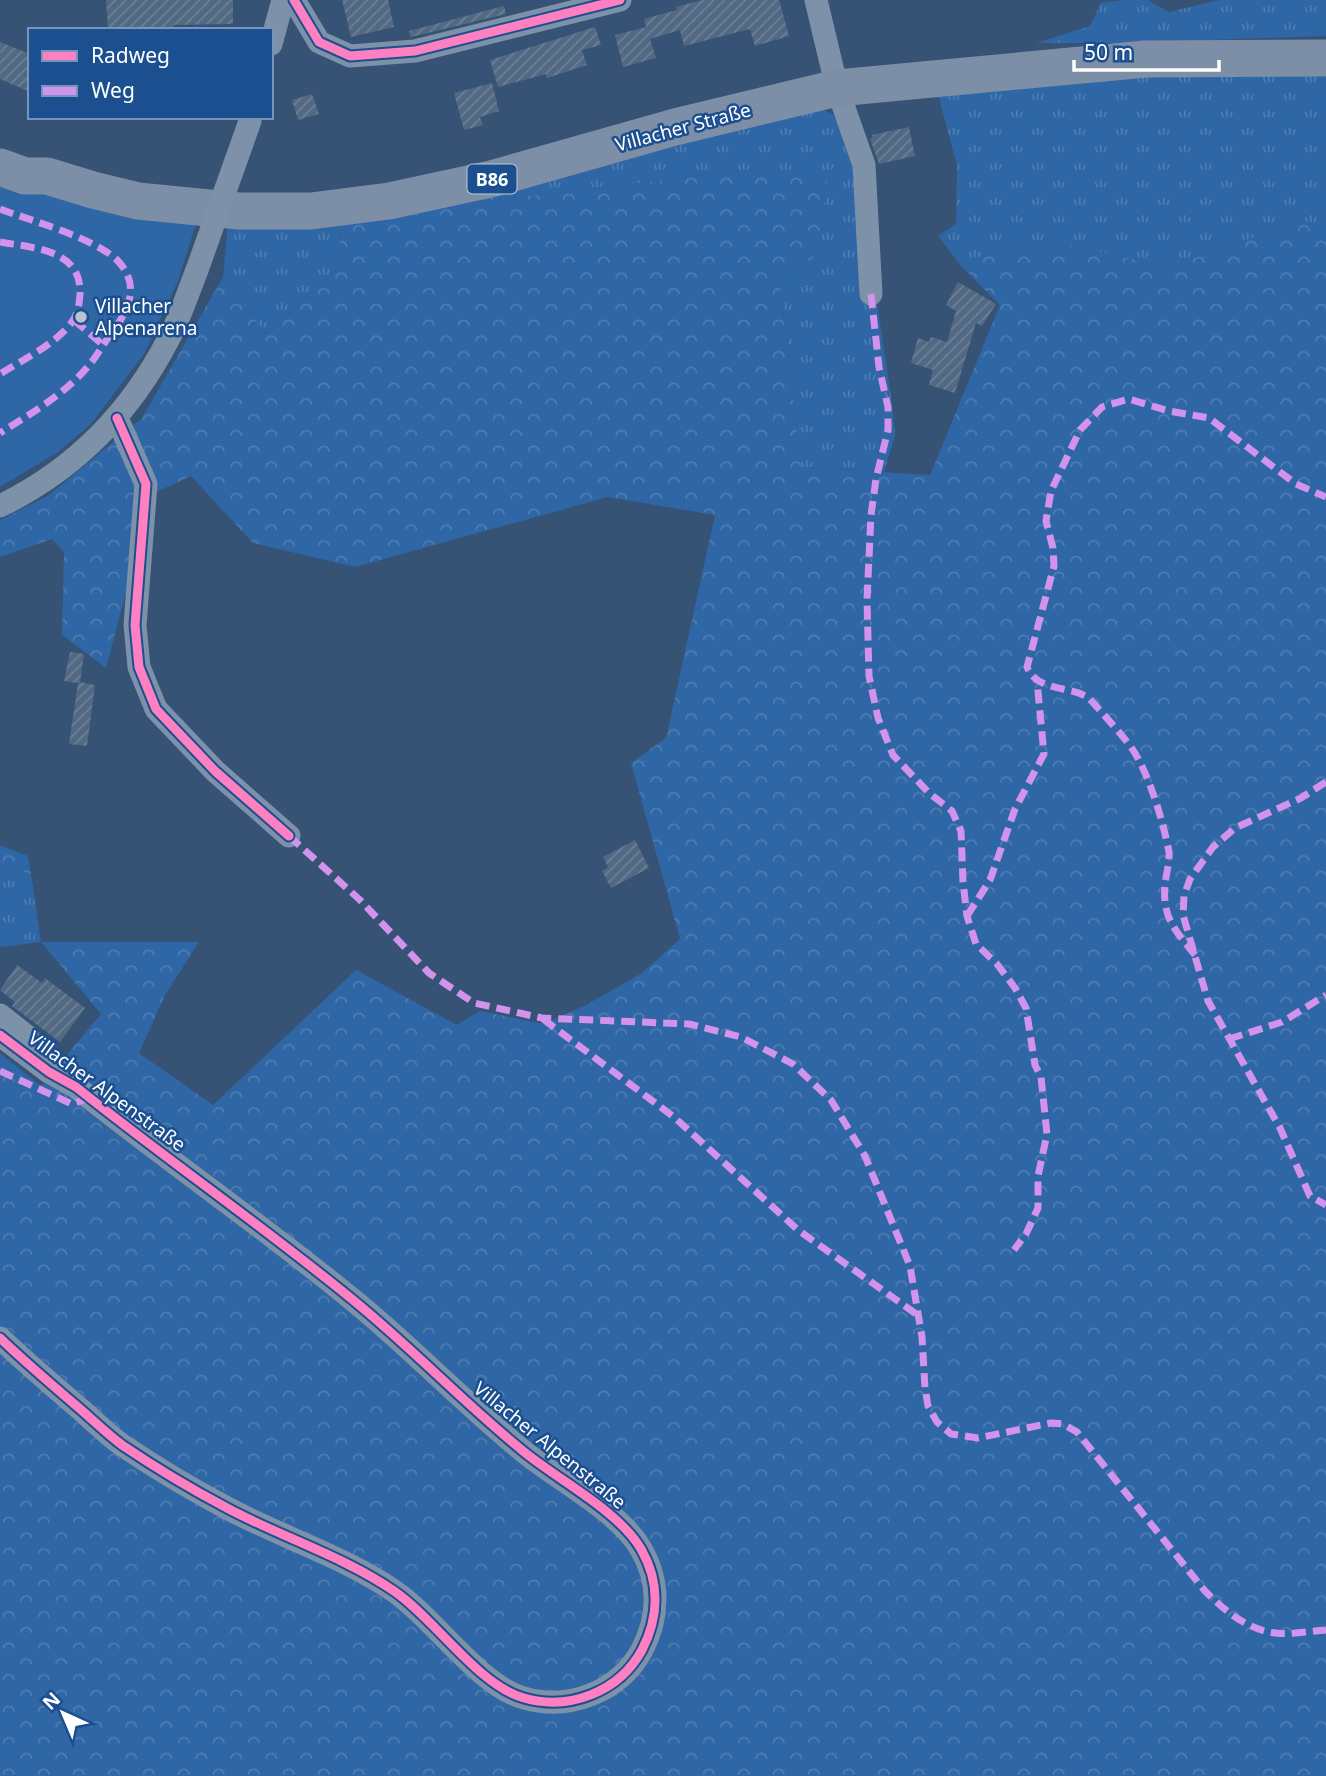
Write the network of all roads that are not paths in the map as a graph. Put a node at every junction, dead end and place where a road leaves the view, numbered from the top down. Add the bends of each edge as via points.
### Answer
1 (283, 0) edge
2 (293, 0) edge
3 (620, 0) edge
4 (816, 0) edge
5 (273, 37) edge
6 (1326, 58) edge
7 (837, 88) junction
8 (251, 119) edge
9 (0, 148) edge
10 (0, 167) edge
11 (47, 176) junction
12 (870, 294) dead end
13 (117, 418) junction
14 (0, 506) edge
15 (289, 836) dead end
16 (0, 1015) edge
17 (0, 1035) edge
18 (76, 1087) junction
19 (0, 1338) edge

1 - 5 street
2 - 3 street via 318,42 349,56 415,51
4 - 7 street
6 - 7 main road, Villacher Straße / B86 via 1146,59
7 - 11 main road, Villacher Straße / B86 via 491,179 389,201 311,211 160,204
7 - 12 street via 864,165
8 - 13 street, bridge via 169,339
9 - 11 main road, Villacher Straße / B86 via 34,163
10 - 11 main road, Villacher Straße / B86 via 25,176
13 - 14 street via 80,456
13 - 15 street via 146,484 135,625 139,667 156,709 215,771
16 - 18 street, Villacher Alpenstraße via 44,1049
17 - 18 street, Villacher Alpenstraße
18 - 19 street, Villacher Alpenstraße via 328,1279 524,1452 626,1530 640,1547 654,1579 652,1630 635,1662 599,1693 557,1703 508,1693 399,1594 367,1573 229,1509 141,1457

